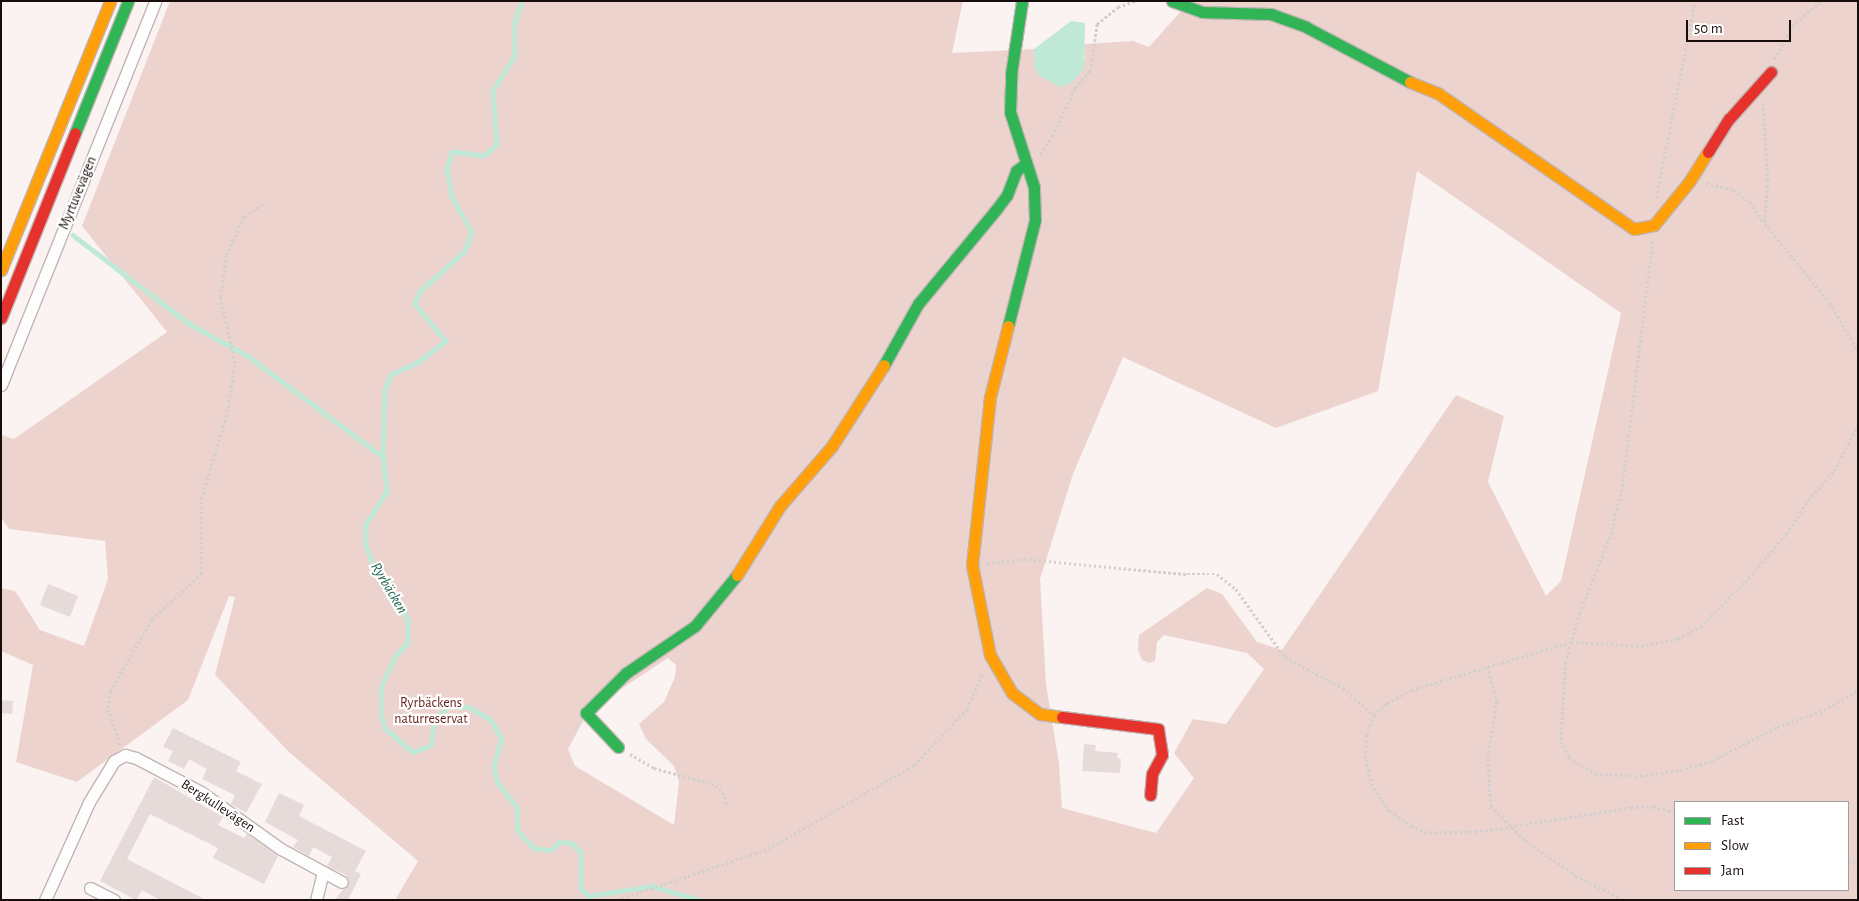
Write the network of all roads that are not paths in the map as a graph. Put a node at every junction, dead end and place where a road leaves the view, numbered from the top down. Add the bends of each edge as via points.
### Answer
1 (110, 1) edge
2 (128, 1) edge
3 (155, 1) edge
4 (1022, 1) edge
5 (1172, 1) edge
6 (1771, 72) road end
7 (1026, 169) junction
8 (1, 270) edge
9 (1, 318) edge
10 (1, 386) edge
11 (618, 747) road end
12 (1150, 795) dead end
13 (323, 872) junction
14 (342, 882) dead end
15 (90, 888) dead end
16 (45, 900) edge
17 (114, 900) edge
18 (316, 900) edge

1 - 8 main road
2 - 9 main road
3 - 10 street, Myrtuvevägen
4 - 7 main road via 1011,74 1010,112
5 - 6 main road via 1202,12 1271,14 1306,27 1389,74 1439,94 1634,229 1654,225 1689,182 1729,119
7 - 11 main road via 1016,171 1007,195 996,211 918,304 842,431 780,506 728,590 695,626 626,673 586,713
7 - 12 main road via 1034,187 1035,220 990,397 972,565 990,655 1012,693 1040,714 1158,728 1162,755 1152,774
13 - 14 street, Bergkullevägen
13 - 16 street, Bergkullevägen via 281,849 201,792 125,755 114,761 89,802
13 - 18 street
15 - 17 street

